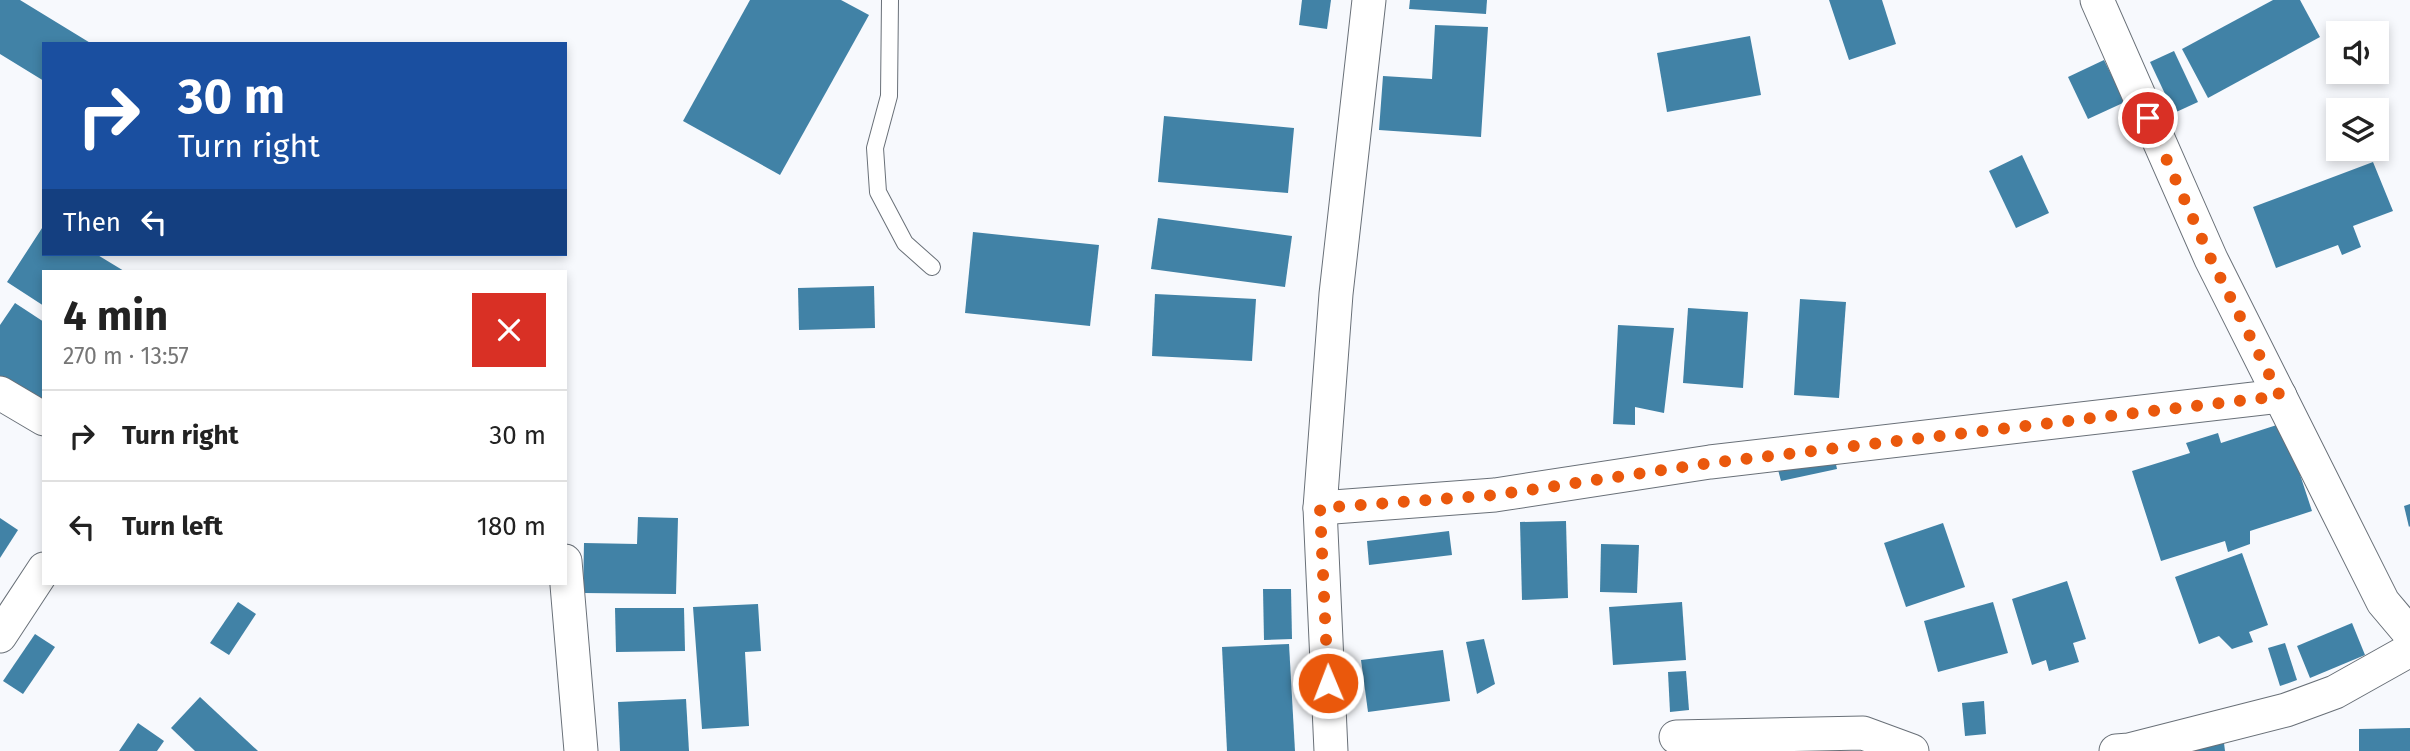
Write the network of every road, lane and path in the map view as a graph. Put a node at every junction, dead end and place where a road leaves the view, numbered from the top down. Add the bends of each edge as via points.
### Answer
1 (890, 0) edge
2 (1369, 0) edge
3 (2097, 0) edge
4 (932, 267) dead end
5 (0, 393) edge
6 (2280, 396) junction
7 (42, 418) edge
8 (1320, 508) junction
9 (42, 572) edge
10 (567, 585) edge
11 (2410, 634) edge
12 (0, 636) edge
13 (2410, 650) edge
14 (1676, 737) dead end
15 (581, 751) edge
16 (1331, 751) edge
17 (1912, 751) edge
18 (2116, 751) edge

1 - 4 lane via 889,96 875,148 878,192 905,243
2 - 8 street via 1336,294
3 - 6 street via 2211,259
5 - 7 street
6 - 8 street via 1724,461 1495,495
6 - 11 street via 2383,602
8 - 16 street
9 - 12 street
10 - 15 street
13 - 18 street via 2335,692 2286,710
14 - 17 street via 1863,733

